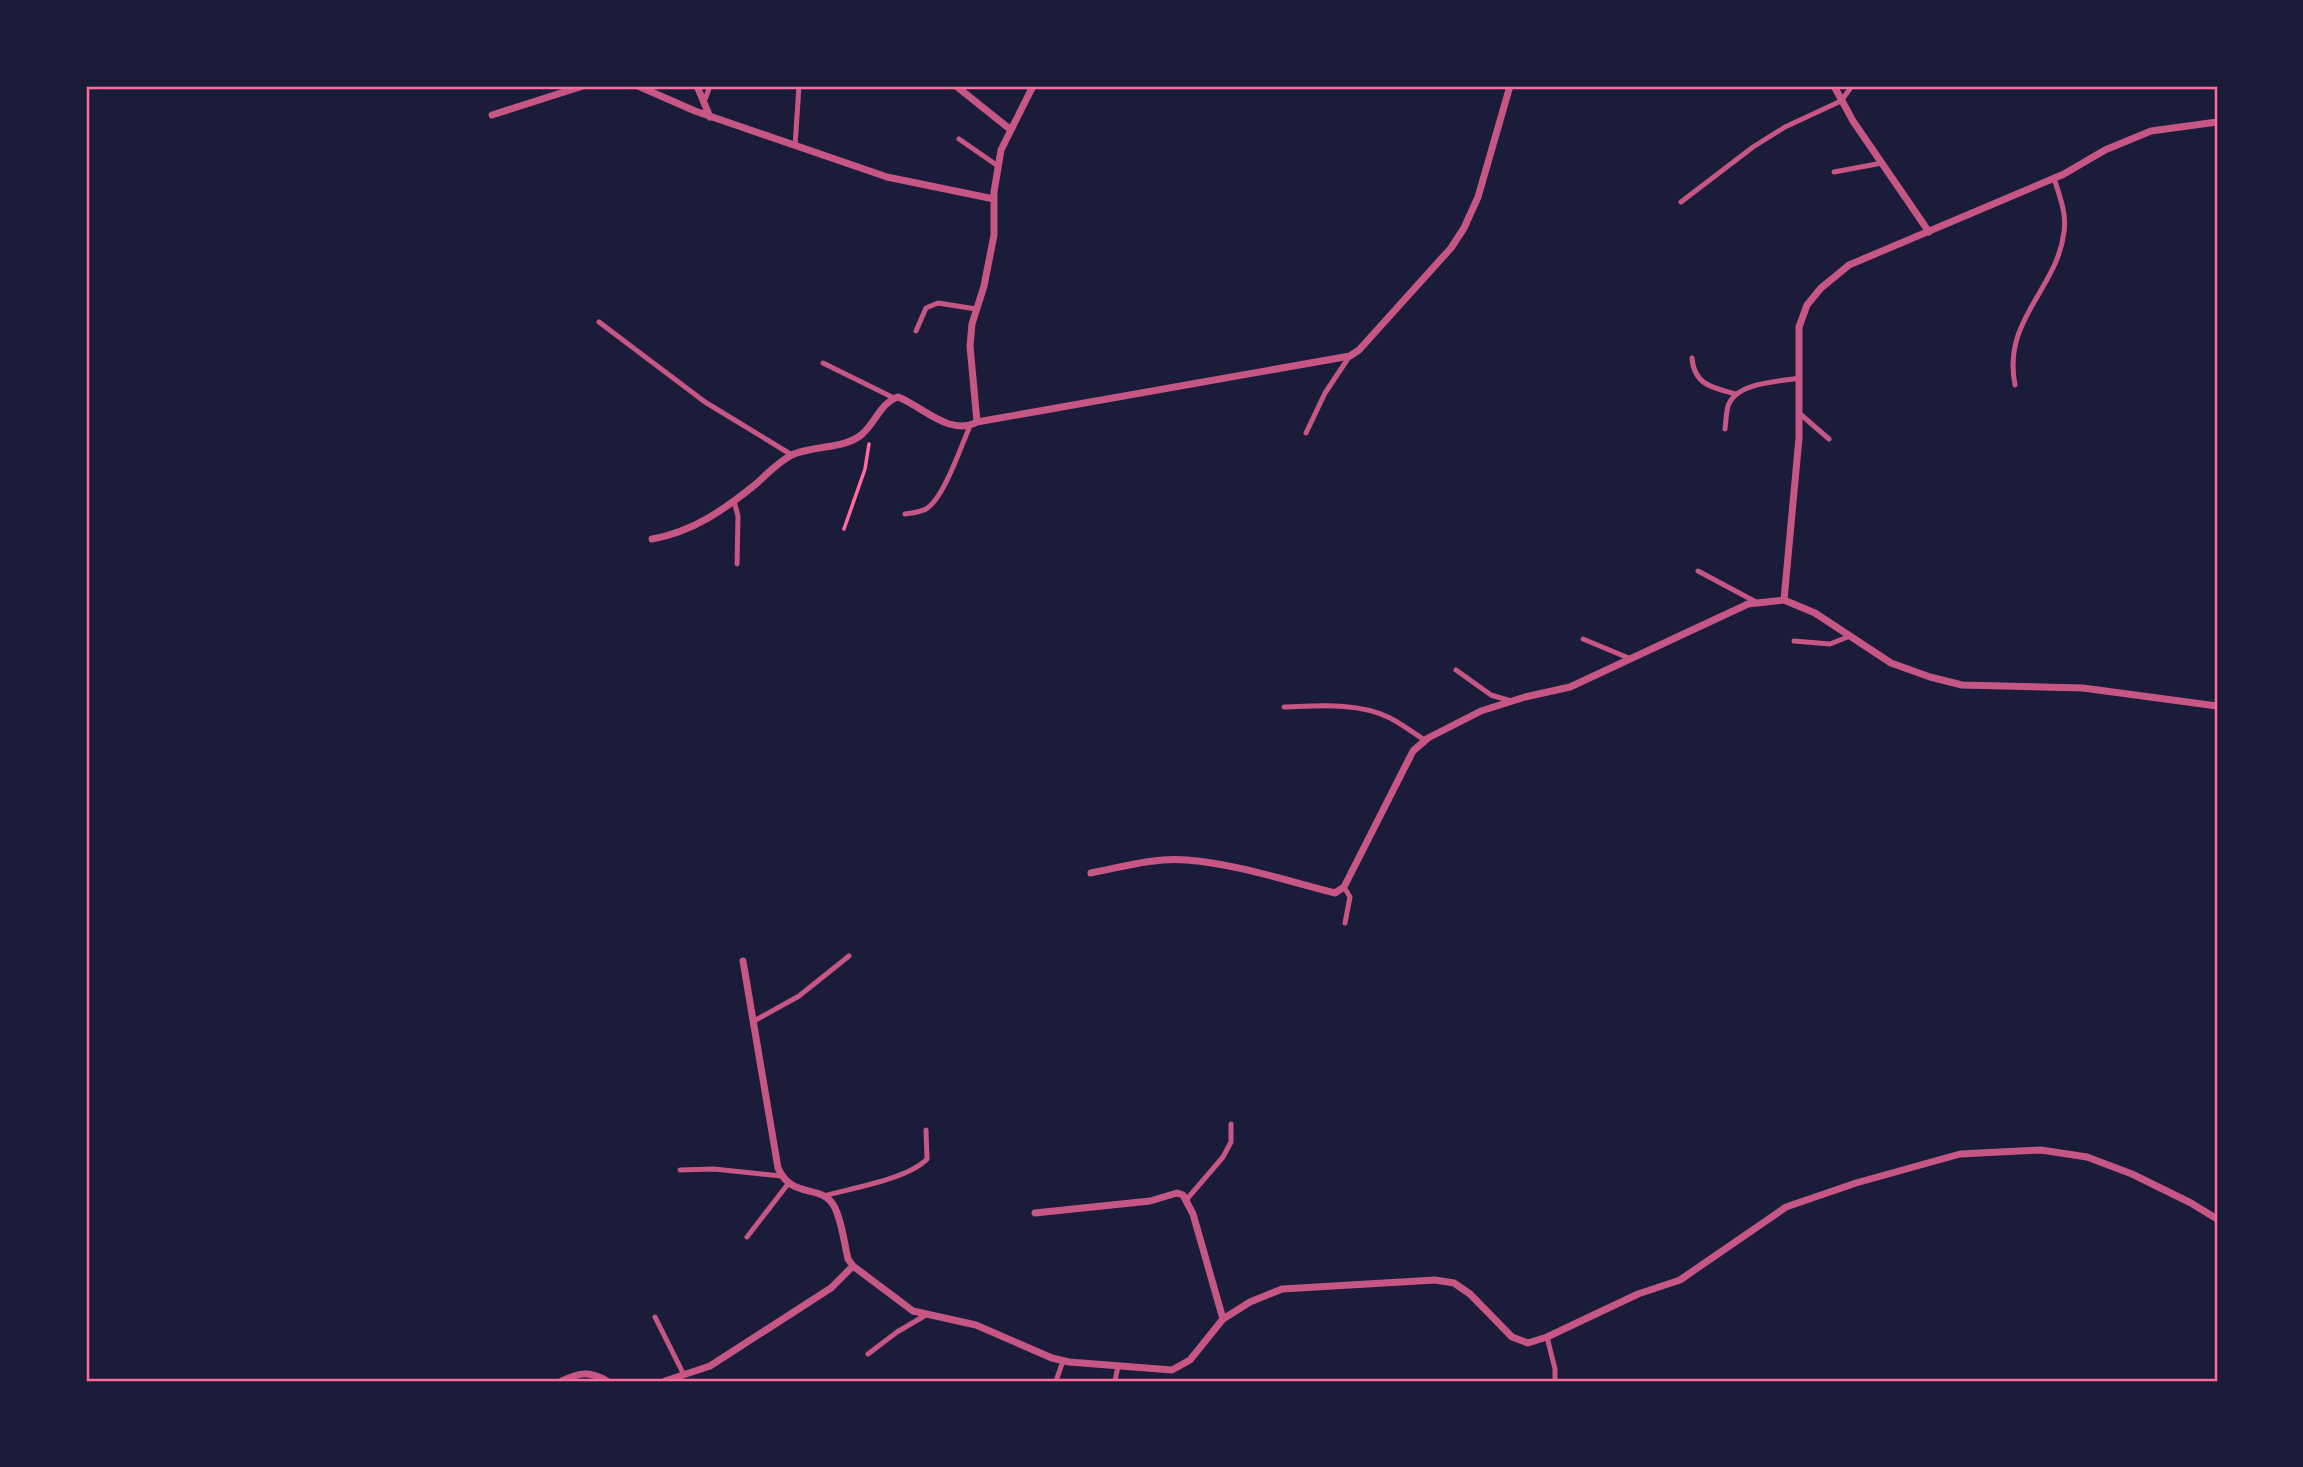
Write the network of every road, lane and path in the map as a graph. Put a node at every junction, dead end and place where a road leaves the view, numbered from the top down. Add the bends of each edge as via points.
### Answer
1 (583, 86) edge
2 (638, 86) edge
3 (697, 86) edge
4 (710, 86) edge
5 (799, 86) edge
6 (956, 86) edge
7 (1033, 86) edge
8 (1510, 86) edge
9 (1834, 86) edge
10 (1852, 86) edge
11 (569, 88) edge
12 (1841, 101) junction
13 (704, 102) junction
14 (492, 115) dead end
15 (710, 117) junction
16 (2217, 122) edge
17 (1011, 130) junction
18 (959, 139) dead end
19 (795, 146) junction
20 (1882, 163) junction
21 (998, 166) junction
22 (1834, 172) dead end
23 (2054, 178) junction
24 (994, 200) junction
25 (1681, 202) dead end
26 (1929, 232) junction
27 (976, 309) junction
28 (599, 323) dead end
29 (916, 331) dead end
30 (1350, 356) junction
31 (1692, 358) dead end
32 (823, 363) dead end
33 (1799, 378) junction
34 (2015, 385) dead end
35 (1736, 394) junction
36 (894, 398) junction
37 (1799, 413) junction
38 (973, 424) junction
39 (870, 425) junction
40 (1725, 429) dead end
41 (1306, 433) dead end
42 (1829, 439) dead end
43 (792, 455) junction
44 (734, 501) junction
45 (905, 514) dead end
46 (844, 529) dead end
47 (653, 539) dead end
48 (737, 565) dead end
49 (1698, 571) dead end
50 (1784, 600) junction
51 (1758, 603) junction
52 (1850, 636) junction
53 (1583, 639) dead end
54 (1794, 641) dead end
55 (1631, 659) junction
56 (1456, 670) dead end
57 (1512, 701) junction
58 (2217, 706) edge
59 (1284, 707) dead end
60 (1425, 740) junction
61 (1091, 873) dead end
62 (1344, 887) junction
63 (1345, 923) dead end
64 (849, 956) dead end
65 (743, 961) dead end
66 (754, 1021) junction
67 (1231, 1124) dead end
68 (926, 1130) dead end
69 (680, 1170) dead end
70 (781, 1176) junction
71 (788, 1184) junction
72 (824, 1196) junction
73 (1187, 1199) junction
74 (1035, 1213) dead end
75 (2217, 1219) edge
76 (747, 1237) dead end
77 (853, 1266) junction
78 (926, 1315) junction
79 (655, 1317) dead end
80 (1223, 1320) junction
81 (1546, 1337) junction
82 (868, 1354) dead end
83 (1063, 1361) junction
84 (1118, 1366) junction
85 (684, 1375) junction
86 (562, 1381) edge
87 (607, 1381) edge
88 (665, 1381) edge
89 (1056, 1381) edge
90 (1115, 1381) edge
91 (1555, 1381) edge

1 - 11 street
2 - 15 street
3 - 13 street
4 - 13 lane
5 - 19 lane
6 - 17 street
7 - 17 street
8 - 30 street via 1478,197 1464,228 1451,248
9 - 12 street
10 - 12 lane
11 - 14 street
12 - 20 street
12 - 25 lane via 1753,147
13 - 15 street
15 - 19 street
16 - 23 street via 2151,131
17 - 21 street
18 - 21 lane
19 - 24 street via 887,177
20 - 22 lane
20 - 26 street
21 - 24 street
23 - 26 street
23 - 34 lane via 2065,229 2061,249 2015,340 2011,365
24 - 27 street via 994,235
26 - 33 street via 1849,265 1821,288 1807,304 1799,327
27 - 29 lane via 938,303 926,308
27 - 38 street via 970,346
28 - 43 lane via 705,402
30 - 38 street
30 - 41 lane
31 - 35 lane via 1700,380
32 - 36 lane
33 - 35 lane
33 - 37 street
35 - 40 lane via 1728,405
36 - 38 street via 907,400 953,425
36 - 39 street
37 - 42 lane
37 - 50 street
38 - 45 lane via 937,497 926,509
39 - 43 street via 851,441
39 - 46 path via 865,469
43 - 44 street
44 - 47 street via 704,521
44 - 48 lane
49 - 51 lane
50 - 51 street
50 - 52 street
51 - 55 street
52 - 54 lane via 1830,644
52 - 58 street via 1891,663 1962,685 2083,688
53 - 55 lane
55 - 57 street via 1570,687
56 - 57 lane via 1491,695
57 - 60 street via 1481,711
59 - 60 lane via 1326,705 1363,710 1387,716
60 - 62 street via 1413,751
61 - 62 street via 1185,860 1335,892
62 - 63 lane via 1350,897
64 - 66 lane via 799,996
65 - 66 street
66 - 70 street
67 - 73 lane via 1231,1142 1223,1157
68 - 72 lane via 927,1159 919,1168
69 - 70 lane
70 - 71 street
71 - 72 street
71 - 76 lane
72 - 77 street via 833,1205
73 - 74 street via 1177,1193 1150,1201
73 - 80 street
75 - 81 street via 2144,1180 2087,1157 2041,1150 1960,1154 1786,1207 1680,1280 1638,1294
77 - 78 street via 913,1311
77 - 85 street via 831,1289 774,1326 710,1366
78 - 82 lane
78 - 83 street via 976,1325
79 - 85 lane
80 - 81 street via 1282,1289 1435,1280 1454,1283 1470,1294 1512,1337 1528,1343
80 - 84 street via 1181,1367
81 - 91 lane
83 - 84 street
83 - 89 lane
84 - 90 lane
85 - 88 street
86 - 87 street via 590,1373

